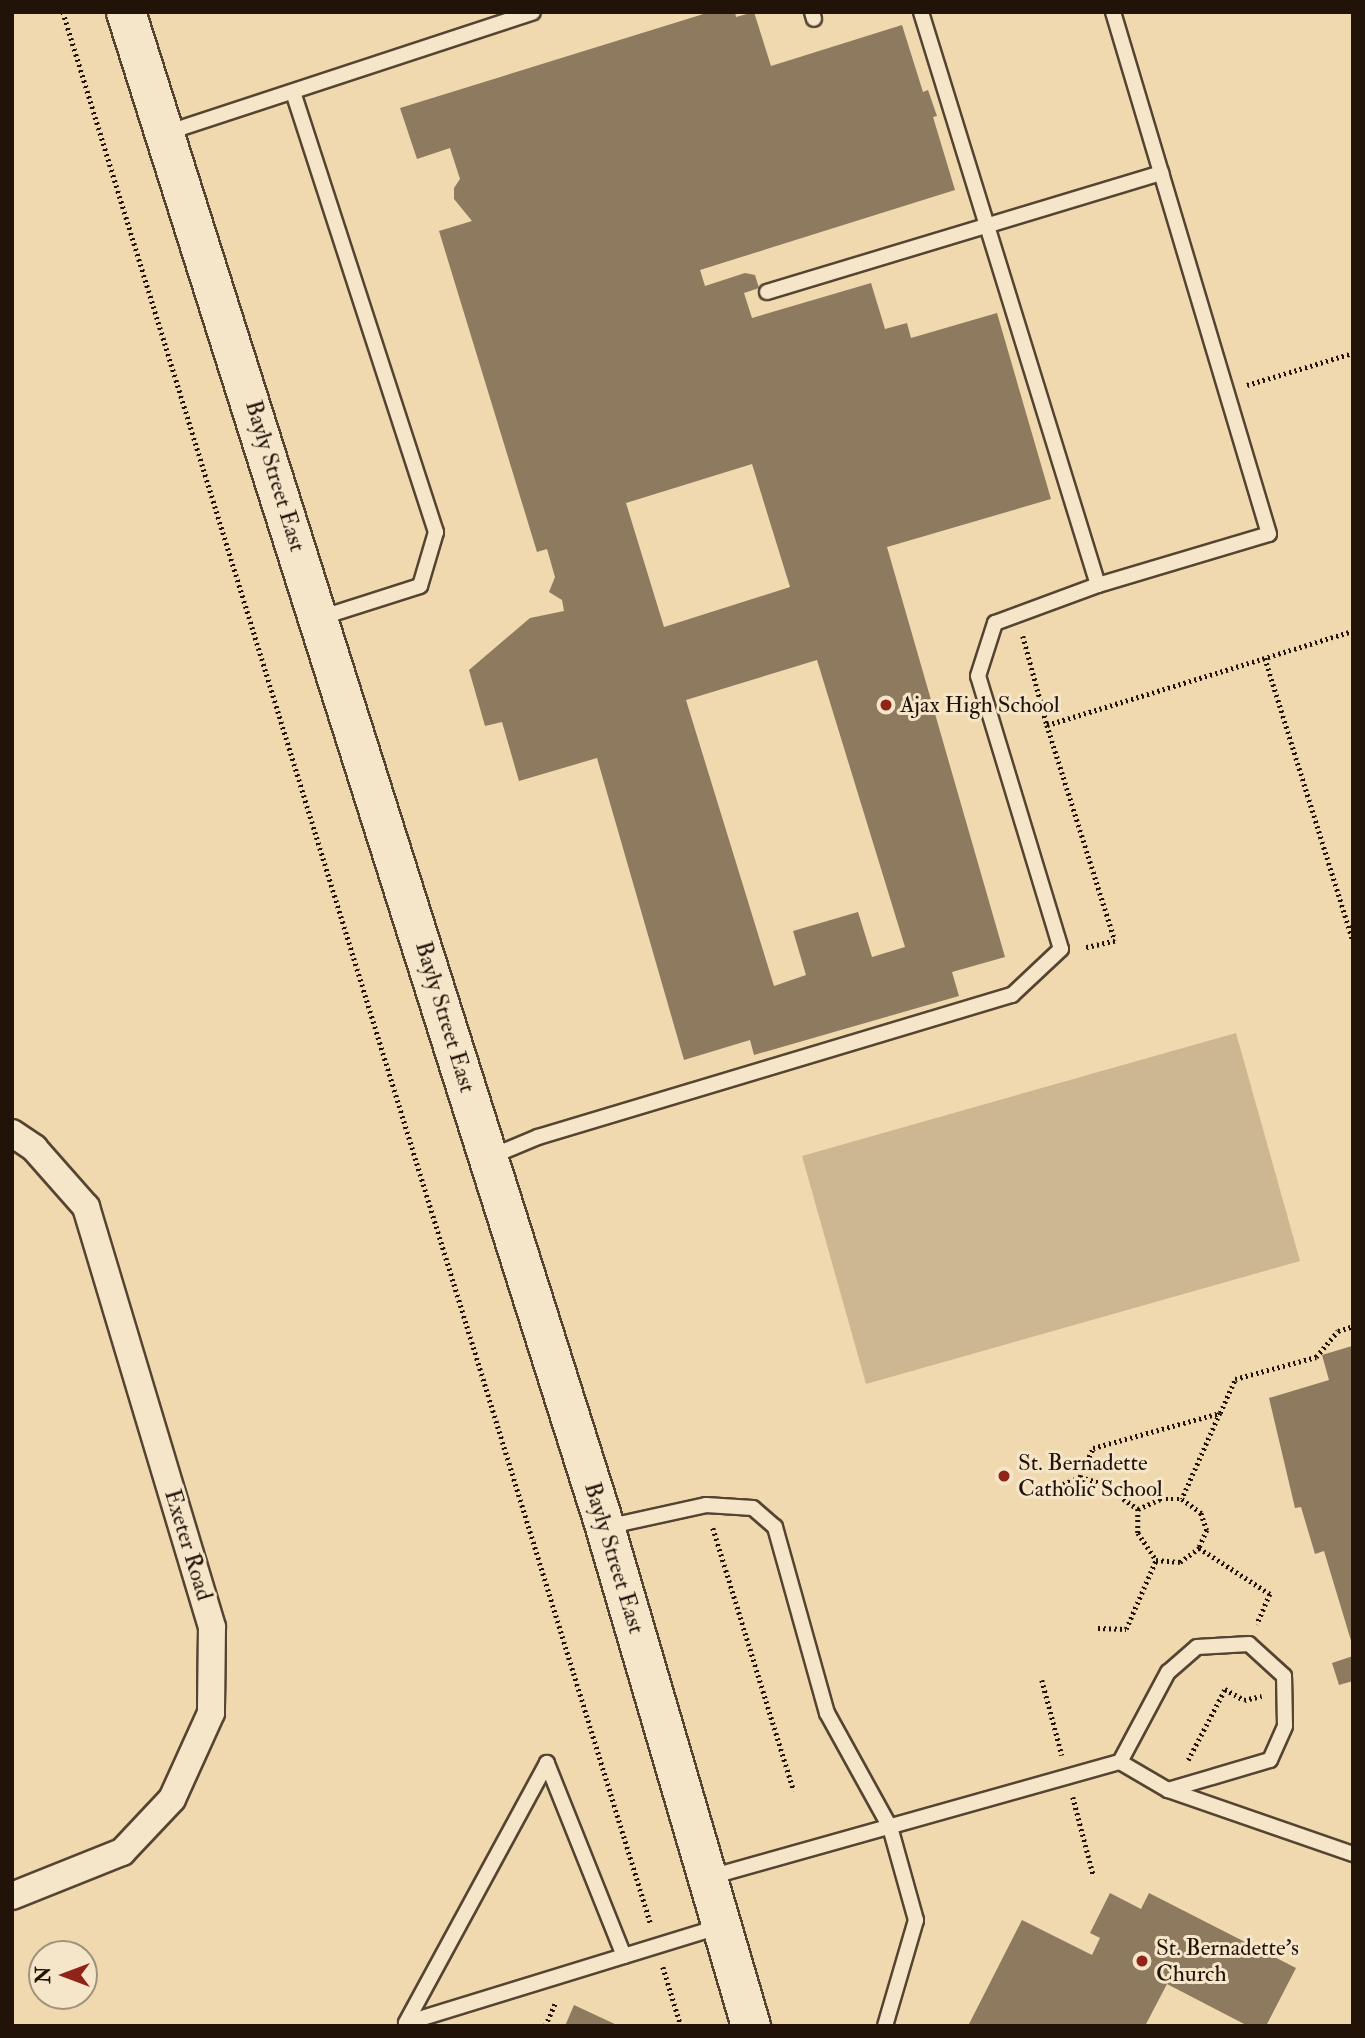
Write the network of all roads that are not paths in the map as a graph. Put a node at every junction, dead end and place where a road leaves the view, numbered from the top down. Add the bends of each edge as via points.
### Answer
1 (126, 12) edge
2 (533, 12) edge
3 (921, 12) edge
4 (1114, 12) edge
5 (293, 92) junction
6 (166, 133) junction
7 (1161, 173) junction
8 (988, 227) junction
9 (767, 292) dead end
10 (1098, 585) junction
11 (319, 619) junction
12 (12, 1133) edge
13 (489, 1157) junction
14 (605, 1527) junction
15 (1120, 1762) junction
16 (1170, 1790) junction
17 (890, 1826) junction
18 (1353, 1854) edge
19 (708, 1878) junction
20 (12, 1896) edge
21 (722, 1926) junction
22 (624, 1956) junction
23 (404, 2025) edge
24 (751, 2026) edge
25 (885, 2026) edge

1 - 6 main road, Bayly Street East
2 - 5 lane
3 - 8 lane
4 - 7 lane
5 - 6 lane
5 - 11 lane via 436,531 420,586
6 - 11 main road, Bayly Street East
7 - 8 lane
7 - 10 lane via 1269,534
8 - 9 lane
8 - 10 lane
10 - 13 lane via 995,623 978,676 1060,948 1012,995 538,1137
11 - 13 main road, Bayly Street East
12 - 20 street, Exeter Road via 34,1148 86,1207 212,1627 211,1713 172,1799 122,1852
13 - 14 main road, Bayly Street East
14 - 17 lane via 706,1505 753,1508 775,1527 827,1713
14 - 19 main road, Bayly Street East
15 - 16 lane
15 - 16 lane via 1168,1672 1197,1647 1248,1644 1284,1676 1285,1726 1270,1760
15 - 17 lane
16 - 18 lane
17 - 19 lane
17 - 25 lane via 916,1920
19 - 21 main road, Bayly Street East
21 - 22 lane
21 - 24 main road, Bayly Street East
22 - 23 lane
22 - 23 lane via 547,1763

